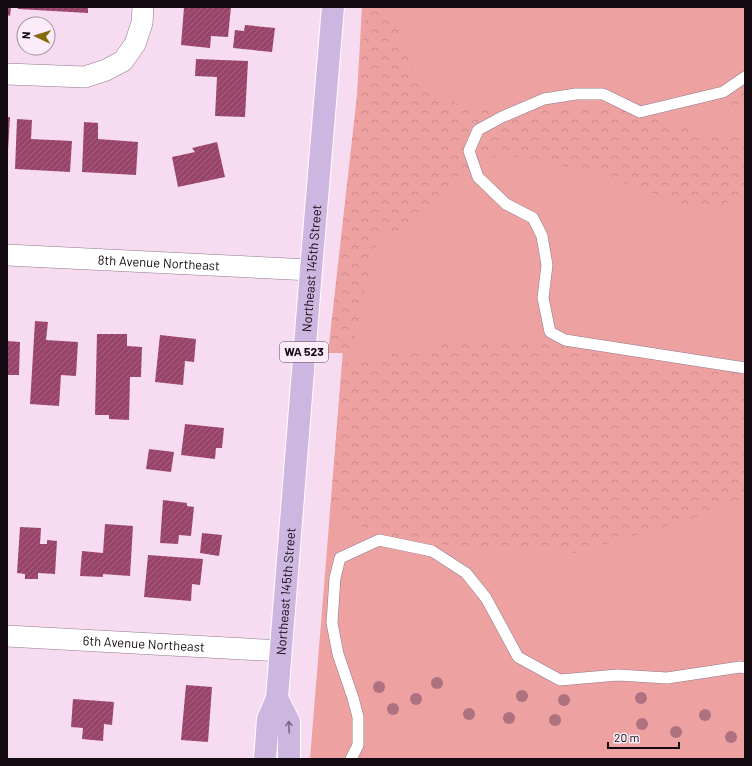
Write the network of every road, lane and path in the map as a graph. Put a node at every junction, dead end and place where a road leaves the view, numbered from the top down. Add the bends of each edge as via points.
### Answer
1 (143, 7) edge
2 (333, 7) edge
3 (7, 74) edge
4 (745, 77) edge
5 (7, 255) edge
6 (311, 270) junction
7 (745, 368) edge
8 (7, 636) edge
9 (281, 651) junction
10 (745, 668) edge
11 (277, 698) junction
12 (265, 759) edge
13 (289, 759) edge
14 (351, 759) edge

1 - 3 street via 142,23 135,44 123,61 106,70 85,77
2 - 6 main road, Northeast 145th Street / WA 523
4 - 7 lane via 723,92 640,112 603,94 576,94 544,99 478,130 469,151 478,176 506,204 533,218 542,236 547,265 544,298 550,332 565,340
5 - 6 street, 8th Avenue Northeast
6 - 9 main road, Northeast 145th Street / WA 523
8 - 9 street, 6th Avenue Northeast
9 - 11 main road, Northeast 145th Street / WA 523
10 - 14 lane via 667,678 618,675 560,680 518,657 486,598 466,573 432,551 379,540 340,558 335,578 332,623 338,654 358,717 358,746
11 - 12 main road, Northeast 145th Street via 268,719
13 -> 11 main road via 289,722

